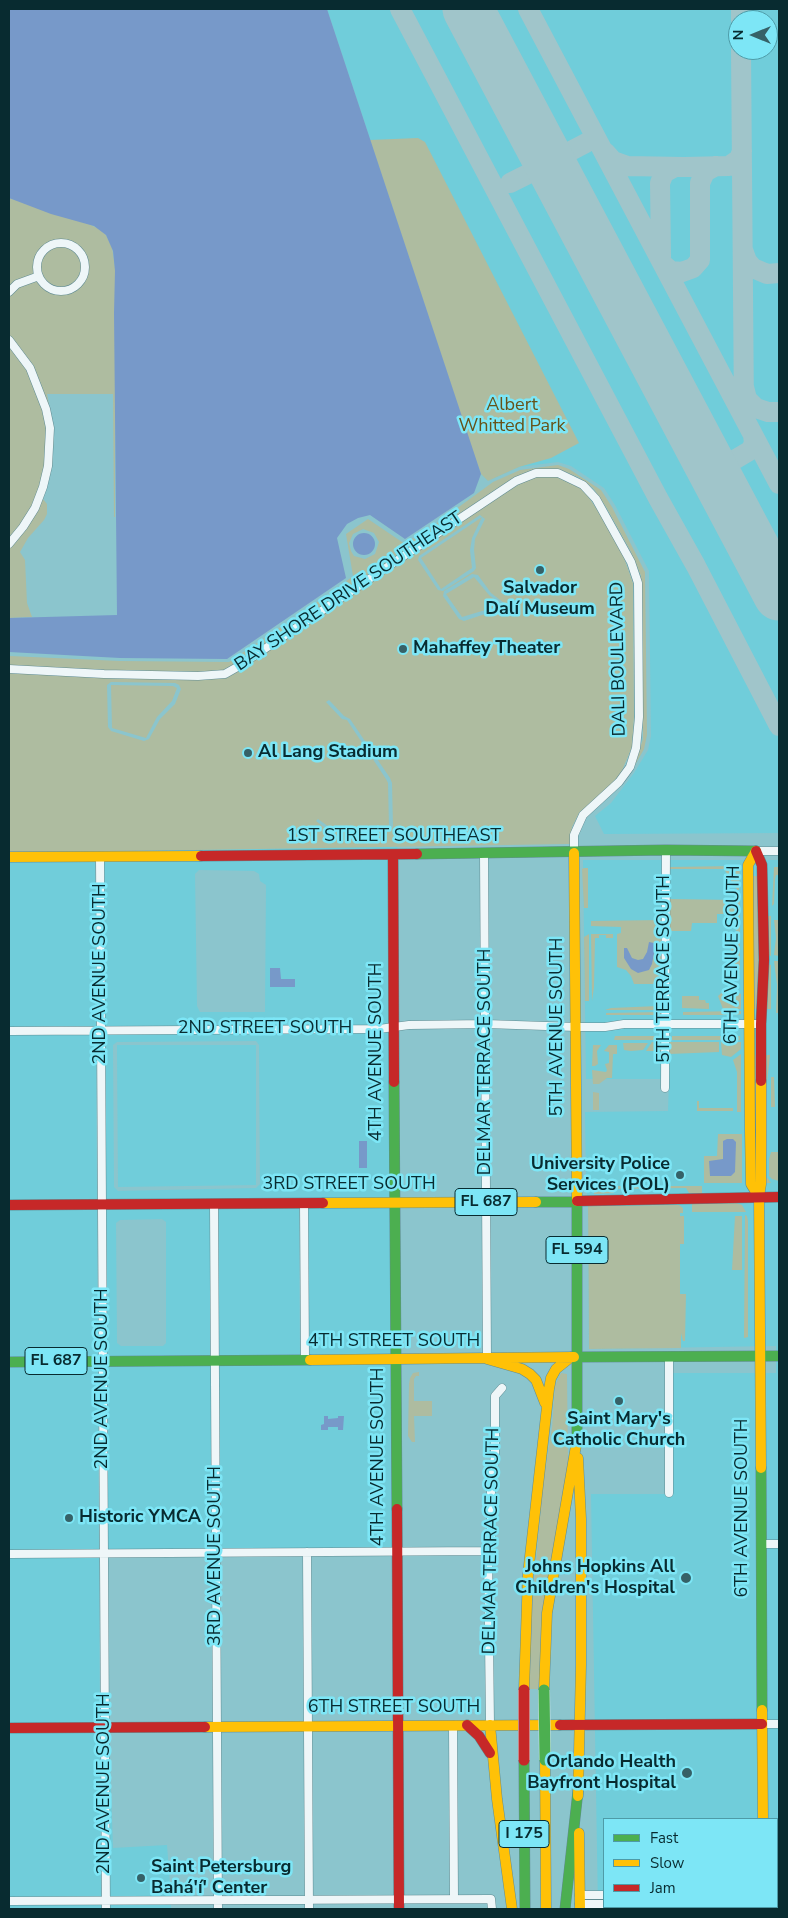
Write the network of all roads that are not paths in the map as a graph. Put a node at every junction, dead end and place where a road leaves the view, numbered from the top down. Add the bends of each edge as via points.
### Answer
1 (39, 276) junction
2 (9, 292) edge
3 (9, 340) edge
4 (504, 489) joint
5 (9, 544) edge
6 (9, 670) edge
7 (666, 850) junction
8 (756, 851) junction
9 (779, 851) edge
10 (574, 852) junction
11 (484, 854) junction
12 (393, 855) junction
13 (9, 857) edge
14 (100, 857) junction
15 (666, 1023) junction
16 (486, 1024) junction
17 (755, 1024) junction
18 (394, 1026) junction
19 (576, 1027) junction
20 (101, 1030) junction
21 (9, 1031) edge
22 (665, 1088) dead end
23 (759, 1197) junction
24 (779, 1197) edge
25 (486, 1202) junction
26 (577, 1202) junction
27 (304, 1203) junction
28 (395, 1203) junction
29 (102, 1204) junction
30 (214, 1204) junction
31 (9, 1205) edge
32 (759, 1356) junction
33 (779, 1356) edge
34 (574, 1357) junction
35 (669, 1357) junction
36 (487, 1359) junction
37 (215, 1360) junction
38 (305, 1360) junction
39 (396, 1360) junction
40 (103, 1361) junction
41 (9, 1362) edge
42 (502, 1388) dead end
43 (547, 1411) junction
44 (577, 1440) junction
45 (670, 1493) dead end
46 (761, 1544) junction
47 (779, 1544) edge
48 (488, 1551) junction
49 (307, 1552) junction
50 (397, 1552) junction
51 (104, 1553) junction
52 (216, 1553) junction
53 (9, 1554) edge
54 (580, 1724) junction
55 (762, 1724) junction
56 (779, 1724) edge
57 (453, 1725) junction
58 (467, 1725) junction
59 (490, 1725) junction
60 (308, 1726) junction
61 (398, 1726) junction
62 (105, 1727) junction
63 (217, 1727) junction
64 (9, 1728) edge
65 (492, 1756) junction
66 (578, 1791) junction
67 (763, 1818) edge
68 (603, 1895) edge
69 (454, 1899) junction
70 (218, 1900) junction
71 (309, 1900) junction
72 (9, 1901) edge
73 (579, 1903) edge
74 (399, 1904) edge
75 (603, 1904) edge
76 (106, 1905) edge
77 (218, 1909) edge
78 (309, 1909) edge
79 (492, 1909) edge
80 (512, 1909) edge
81 (525, 1909) edge
82 (546, 1909) edge
83 (565, 1909) edge

1 - 1 street via 50,288 66,290 76,286 83,277 84,260 75,247 54,244 41,254
1 - 2 street via 17,284
3 - 5 street via 38,385 50,428 48,466 38,501
4 - 6 street, BAY SHORE DRIVE SOUTHEAST via 225,674
4 - 10 street, DALI BOULEVARD via 526,476 548,472 583,484 602,509 637,577 639,717 636,748 630,767 619,782 583,814 574,836
7 - 8 main road, 1ST STREET SOUTHEAST
7 - 10 main road, 1ST STREET SOUTHEAST
7 - 15 street, 5TH TERRACE SOUTH
8 - 9 street, 1ST STREET SOUTHEAST
8 - 17 main road, 6TH AVENUE SOUTH via 762,866 764,960
10 - 11 main road, 1ST STREET SOUTHEAST
10 - 19 main road, 5TH AVENUE SOUTH
11 - 12 main road, 1ST STREET SOUTHEAST
11 - 16 street, DELMAR TERRACE SOUTH
12 - 14 main road, 1ST STREET SOUTHEAST
12 - 18 main road, 4TH AVENUE SOUTH
13 - 14 main road, 1ST STREET SOUTHEAST
14 - 20 street, 2ND AVENUE SOUTH
15 - 17 street, 2ND STREET SOUTH
15 - 19 street, 2ND STREET SOUTH
15 - 22 street, 5TH TERRACE SOUTH
16 - 18 street, 2ND STREET SOUTH
16 - 19 street, 2ND STREET SOUTH
16 - 25 street, DELMAR TERRACE SOUTH
17 - 23 main road, 6TH AVENUE SOUTH
18 - 20 street, 2ND STREET SOUTH via 379,1029
18 - 28 main road, 4TH AVENUE SOUTH
19 - 26 main road, 5TH AVENUE SOUTH
20 - 21 street, 2ND STREET SOUTH
20 - 29 street, 2ND AVENUE SOUTH
23 - 24 main road, 3RD STREET SOUTH
23 - 26 main road, 3RD STREET SOUTH
23 - 32 main road, 6TH AVENUE SOUTH
25 - 26 main road, 3RD STREET SOUTH / FL 687
25 - 28 main road, 3RD STREET SOUTH / FL 687
25 - 36 street, DELMAR TERRACE SOUTH
26 - 34 main road, FL 594
27 - 28 main road, 3RD STREET SOUTH / FL 687
27 - 30 main road, 3RD STREET SOUTH / FL 687
27 - 38 street
28 - 39 main road, 4TH AVENUE SOUTH
29 - 30 main road, 3RD STREET SOUTH / FL 687
29 - 31 main road, 3RD STREET SOUTH / FL 687
29 - 40 street, 2ND AVENUE SOUTH
30 - 37 street, 3RD AVENUE SOUTH
32 - 33 main road, 4TH STREET SOUTH
32 - 35 main road, 4TH STREET SOUTH
32 - 46 main road, 6TH AVENUE SOUTH
34 - 35 main road, 4TH STREET SOUTH
34 - 36 main road, 4TH STREET SOUTH / FL 687
34 - 43 main road via 561,1364 551,1378
34 - 44 main road, FL 594
35 - 45 street
36 - 39 main road, 4TH STREET SOUTH / FL 687
36 - 43 main road via 530,1374 536,1380
37 - 38 main road, 4TH STREET SOUTH / FL 687
37 - 40 main road, 4TH STREET SOUTH / FL 687
37 - 52 street, 3RD AVENUE SOUTH
38 - 39 main road, 4TH STREET SOUTH / FL 687
39 - 50 main road, 4TH AVENUE SOUTH
40 - 41 main road, 4TH STREET SOUTH / FL 687
40 - 51 street, 2ND AVENUE SOUTH
42 - 48 street, DELMAR TERRACE SOUTH via 495,1396 495,1455
43 - 81 main road, I 175, bridge via 528,1574 524,1690
44 - 54 main road via 581,1519
44 - 82 main road, I 175, bridge via 547,1613 544,1690
46 - 47 street
46 - 55 main road, 6TH AVENUE SOUTH
48 - 50 street
48 - 59 street, DELMAR TERRACE SOUTH
49 - 50 street
49 - 52 street
49 - 60 street
50 - 61 main road, 4TH AVENUE SOUTH
51 - 52 street
51 - 53 street
51 - 62 street, 2ND AVENUE SOUTH
52 - 63 street, 3RD AVENUE SOUTH
54 - 55 main road, 6TH STREET SOUTH
54 - 59 main road, 6TH STREET SOUTH
54 - 66 main road
55 - 56 street, 6TH STREET SOUTH
55 - 67 main road, 6TH AVENUE SOUTH
57 - 58 main road, 6TH STREET SOUTH
57 - 61 main road, 6TH STREET SOUTH
57 - 69 street
58 - 59 main road, 6TH STREET SOUTH
58 - 65 main road via 482,1739
59 - 65 main road
60 - 61 main road, 6TH STREET SOUTH
60 - 63 main road, 6TH STREET SOUTH
60 - 71 street
61 - 74 main road, 4TH AVENUE SOUTH
62 - 63 main road, 6TH STREET SOUTH
62 - 64 main road, 6TH STREET SOUTH
62 - 76 street, 2ND AVENUE SOUTH
63 - 70 street, 3RD AVENUE SOUTH
65 - 80 main road
66 - 73 main road
66 - 83 main road
68 - 73 street
69 - 74 street
69 - 79 street via 492,1899
70 - 71 street
70 - 76 street
70 - 77 street, 3RD AVENUE SOUTH
71 - 74 street
71 - 78 street
72 - 76 street
73 - 75 street

